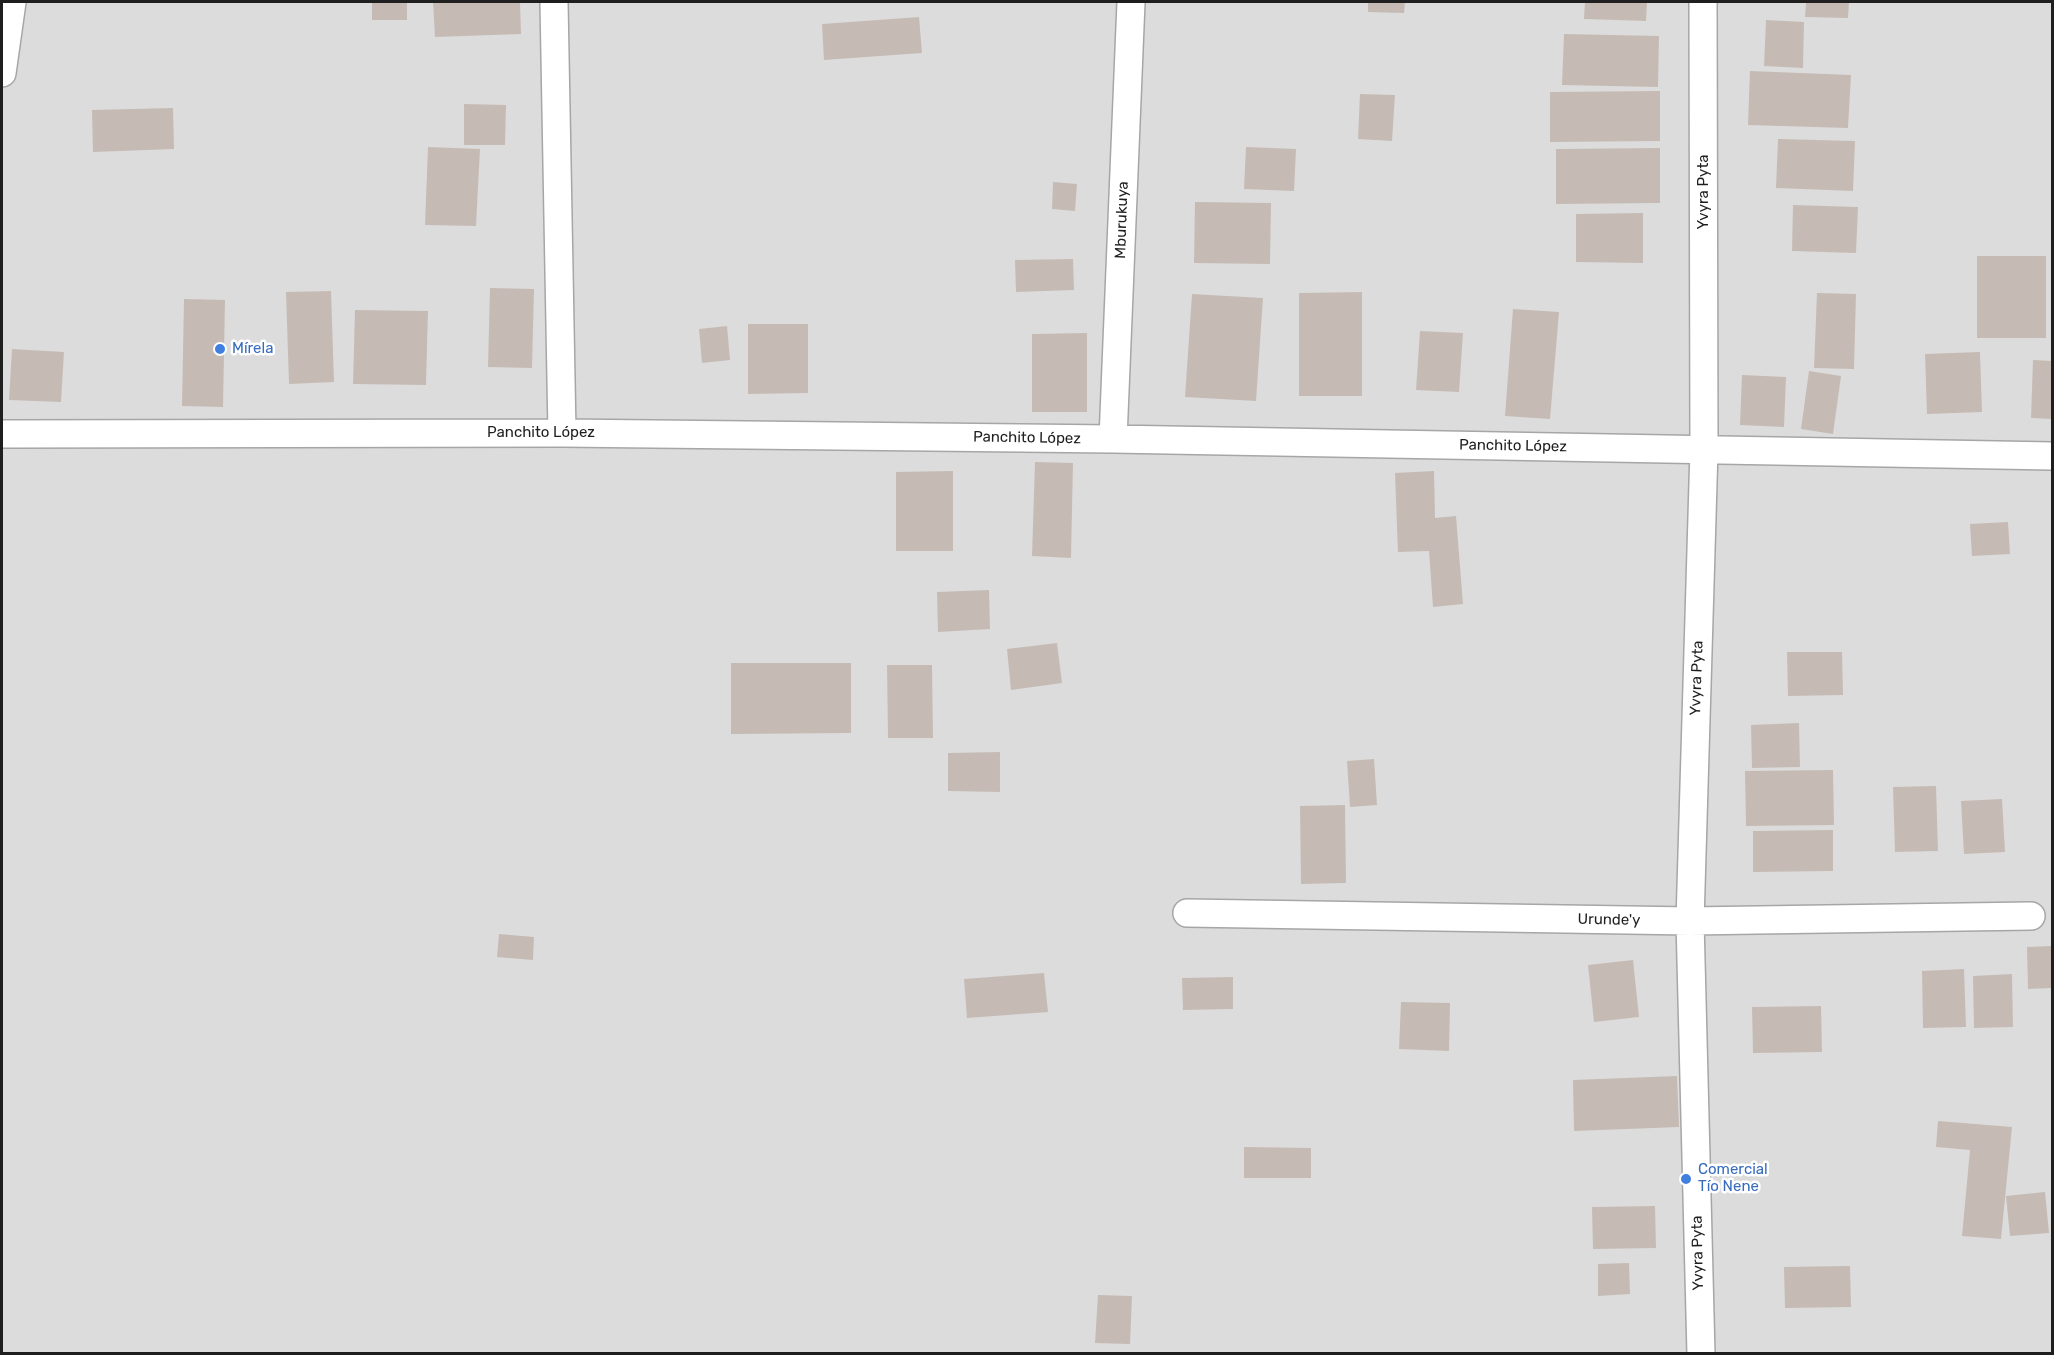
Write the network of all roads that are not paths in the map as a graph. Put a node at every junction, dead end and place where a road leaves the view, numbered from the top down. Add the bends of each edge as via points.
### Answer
1 (12, 2) edge
2 (554, 2) edge
3 (1131, 2) edge
4 (1703, 2) edge
5 (2, 73) edge
6 (562, 433) junction
7 (2, 434) edge
8 (1113, 439) junction
9 (1704, 449) junction
10 (2052, 456) edge
11 (1187, 913) dead end
12 (2031, 916) dead end
13 (1690, 921) junction
14 (1701, 1353) edge

1 - 5 street
2 - 6 street
3 - 8 street, Mburukuya
4 - 9 street, Yvyra Pyta
6 - 7 street, Panchito López
6 - 8 street, Panchito López
8 - 9 street, Panchito López
9 - 10 street, Panchito López
9 - 13 street, Yvyra Pyta
11 - 13 street, Urunde'y
12 - 13 street, Urunde'y
13 - 14 street, Yvyra Pyta

